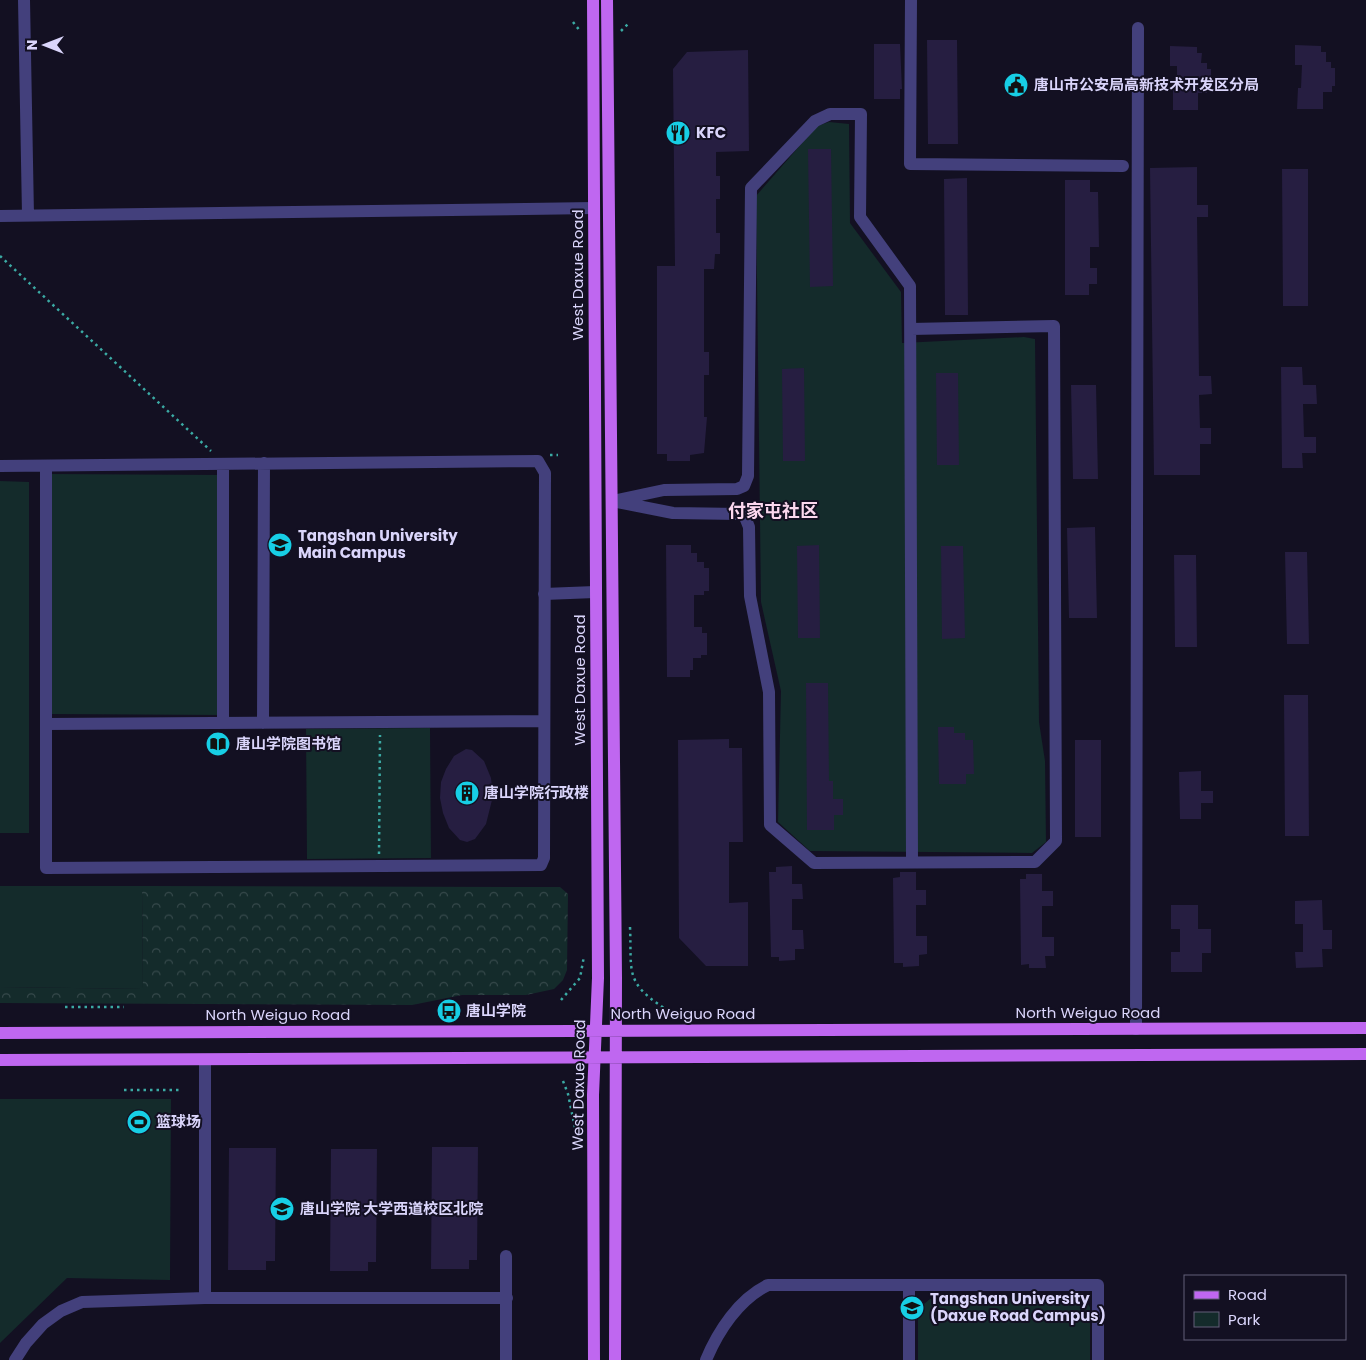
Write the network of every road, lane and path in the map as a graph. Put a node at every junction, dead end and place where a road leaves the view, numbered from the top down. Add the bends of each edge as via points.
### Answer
1 (24, 0) edge
2 (593, 0) edge
3 (607, 0) edge
4 (911, 0) edge
5 (1138, 28) dead end
6 (1123, 166) dead end
7 (594, 208) junction
8 (0, 216) edge
9 (28, 216) junction
10 (0, 256) edge
11 (911, 329) junction
12 (548, 455) dead end
13 (558, 455) dead end
14 (219, 460) junction
15 (264, 463) junction
16 (0, 466) edge
17 (46, 466) junction
18 (612, 500) junction
19 (596, 592) junction
20 (544, 594) junction
21 (544, 721) junction
22 (263, 722) junction
23 (380, 722) junction
24 (223, 723) junction
25 (46, 724) junction
26 (912, 862) junction
27 (379, 866) junction
28 (580, 978) dead end
29 (632, 978) dead end
30 (561, 1000) dead end
31 (65, 1007) dead end
32 (124, 1007) dead end
33 (664, 1008) dead end
34 (1366, 1028) edge
35 (596, 1029) junction
36 (1136, 1029) junction
37 (616, 1031) junction
38 (0, 1033) edge
39 (1366, 1054) edge
40 (595, 1056) junction
41 (616, 1057) junction
42 (0, 1060) edge
43 (206, 1060) junction
44 (563, 1081) dead end
45 (124, 1090) dead end
46 (181, 1090) dead end
47 (575, 1128) dead end
48 (506, 1256) dead end
49 (909, 1286) junction
50 (205, 1298) junction
51 (506, 1298) junction
52 (15, 1360) edge
53 (506, 1360) edge
54 (594, 1360) edge
55 (615, 1360) edge
56 (706, 1360) edge
57 (909, 1360) edge
58 (1098, 1360) edge

1 - 9 street
2 - 7 main road, West Daxue Road
3 - 18 main road, West Daxue Road
4 - 6 street via 910,164
5 - 36 street
7 - 9 street
7 - 19 main road, West Daxue Road
8 - 9 street
10 - 14 path
11 - 18 street via 910,286 860,218 861,114 830,114 815,121 751,188 748,476 744,486 737,489 664,490
11 - 26 street
11 - 26 street via 1054,326 1056,812 1056,842 1035,862
12 - 13 path
14 - 15 street
14 - 17 street
14 - 24 street
15 - 20 street via 538,461 545,473
15 - 22 street
16 - 17 street
17 - 25 street
18 - 26 street via 673,514 739,514 745,517 749,527 750,596 769,692 770,825 814,863
18 - 37 main road, West Daxue Road
19 - 20 street
19 - 35 main road, West Daxue Road
20 - 21 street
21 - 23 street
21 - 27 street via 544,858 540,865
22 - 23 street
22 - 24 street
23 - 27 path
24 - 25 street
25 - 27 street via 46,868
28 - 30 path
29 - 33 path via 641,991
31 - 32 path
34 - 36 main road, North Weiguo Road
35 - 37 main road, North Weiguo Road
35 - 38 main road, North Weiguo Road
35 - 40 main road, West Daxue Road
36 - 37 main road, North Weiguo Road
37 - 41 main road, West Daxue Road
39 - 41 main road
40 - 41 main road
40 - 43 main road
40 - 54 main road, West Daxue Road
41 - 55 main road, West Daxue Road
42 - 43 main road
43 - 50 street
44 - 47 path
45 - 46 path
48 - 51 street
49 - 56 street via 768,1286 754,1292 732,1315
49 - 57 street
49 - 58 street via 1098,1285
50 - 51 street
50 - 52 street via 82,1302 43,1324
51 - 53 street

